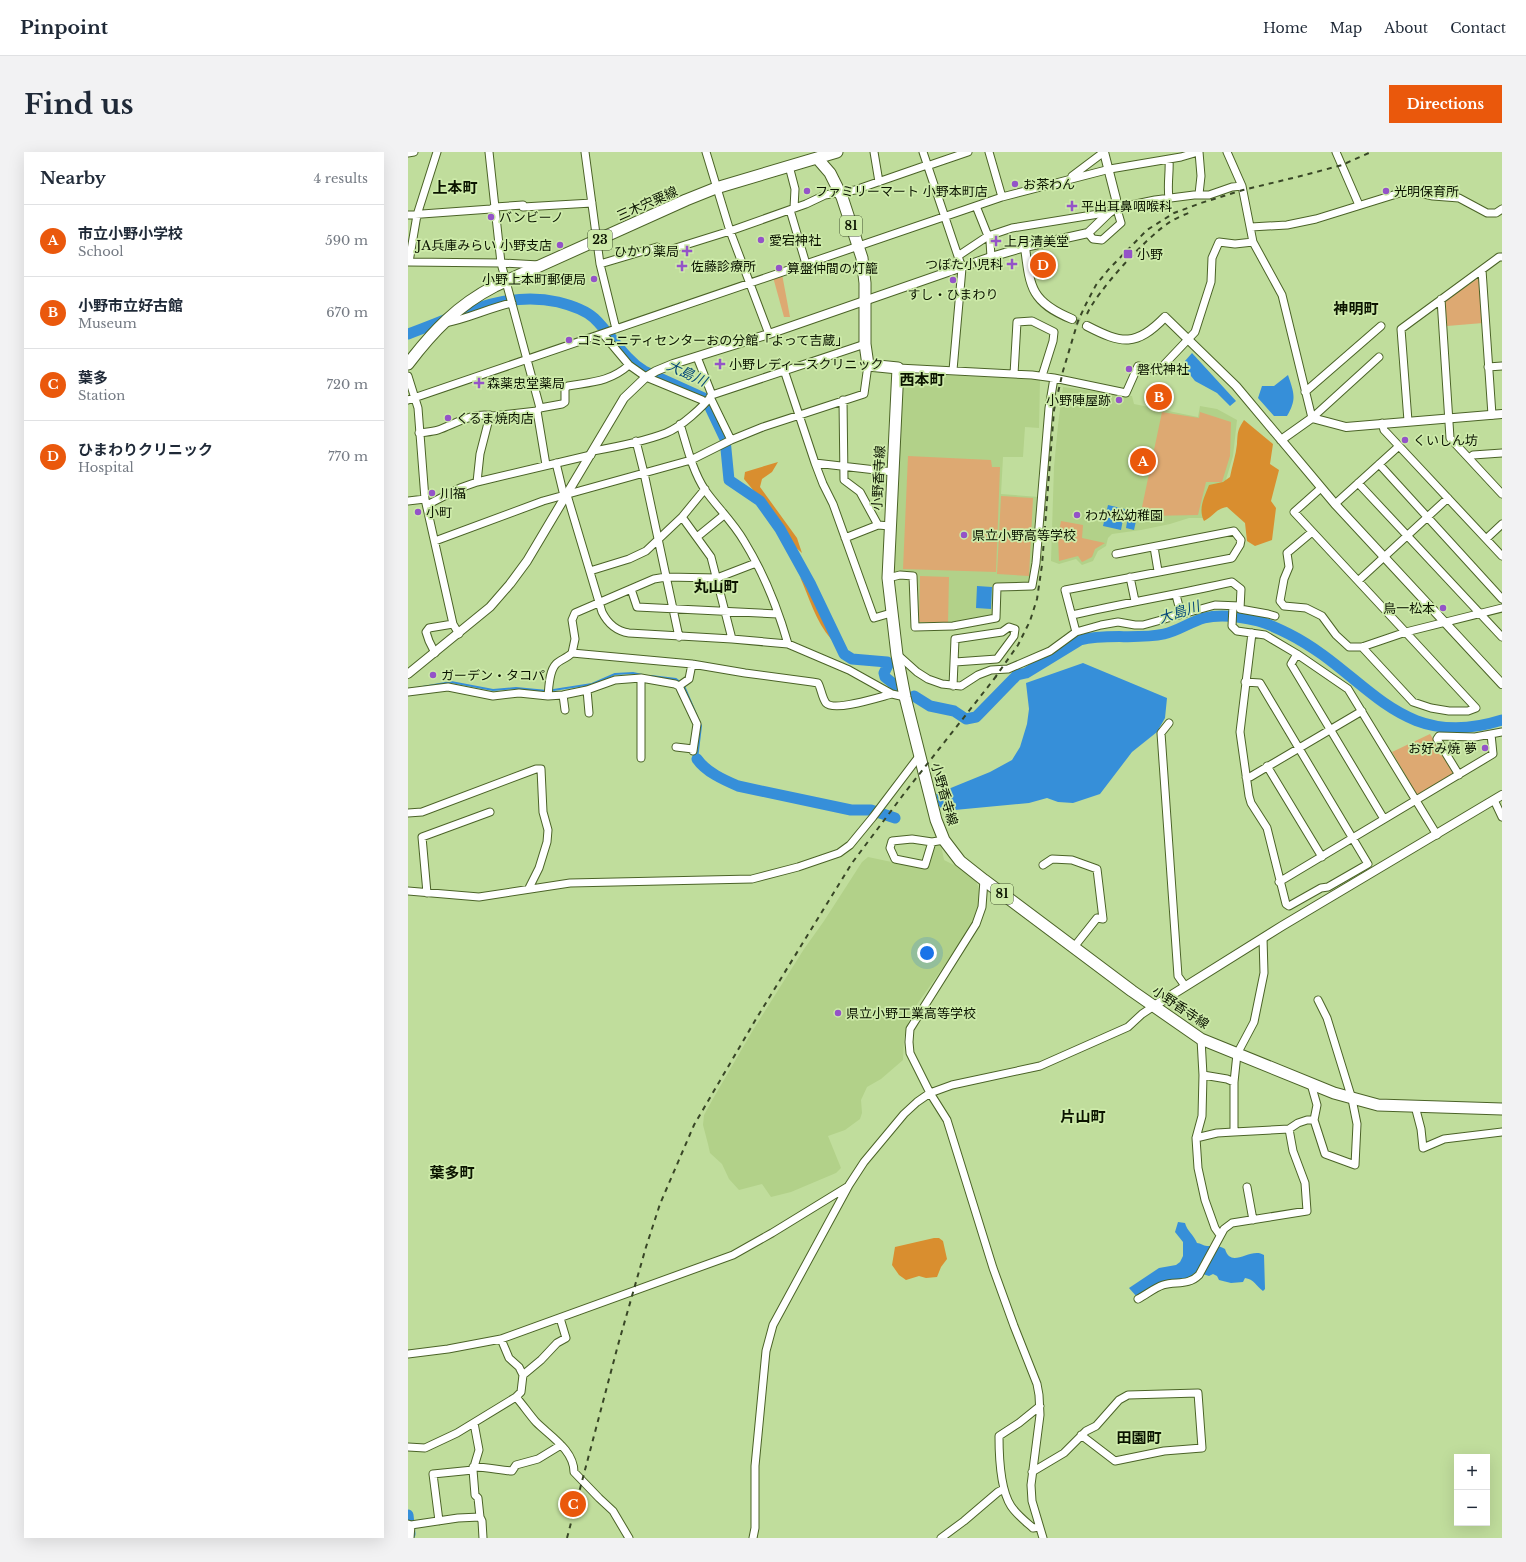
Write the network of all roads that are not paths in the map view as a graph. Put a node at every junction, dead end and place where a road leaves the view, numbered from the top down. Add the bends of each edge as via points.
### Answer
1 (414, 152) edge
2 (437, 152) edge
3 (489, 152) edge
4 (585, 152) edge
5 (706, 152) edge
6 (837, 152) edge
7 (874, 152) edge
8 (923, 152) edge
9 (968, 152) edge
10 (988, 152) edge
11 (1104, 152) edge
12 (1198, 152) edge
13 (1227, 152) edge
14 (1336, 152) edge
15 (408, 153) edge
16 (814, 155) edge
17 (1169, 157) edge
18 (927, 165) junction
19 (789, 166) junction
20 (1110, 169) junction
21 (1069, 178) junction
22 (879, 182) junction
23 (1242, 186) junction
24 (716, 188) junction
25 (839, 192) junction
26 (1199, 194) junction
27 (1002, 197) junction
28 (1168, 198) junction
29 (592, 203) junction
30 (1359, 205) junction
31 (976, 206) junction
32 (495, 207) junction
33 (792, 209) junction
34 (1113, 209) junction
35 (1502, 209) edge
36 (417, 215) junction
37 (408, 216) edge
38 (945, 216) junction
39 (1251, 227) junction
40 (730, 231) junction
41 (1088, 234) junction
42 (988, 236) junction
43 (598, 241) junction
44 (1253, 242) junction
45 (858, 247) junction
46 (1025, 247) junction
47 (958, 256) junction
48 (1502, 257) edge
49 (991, 258) junction
50 (408, 262) edge
51 (501, 262) junction
52 (600, 264) junction
53 (806, 264) junction
54 (543, 265) junction
55 (962, 268) junction
56 (1482, 270) junction
57 (506, 281) junction
58 (750, 284) junction
59 (1442, 300) junction
60 (865, 302) junction
61 (512, 303) junction
62 (1072, 319) tunnel mouth
63 (442, 324) junction
64 (1087, 326) tunnel mouth
65 (1381, 326) dead end
66 (616, 328) junction
67 (603, 334) junction
68 (769, 334) junction
69 (1188, 338) junction
70 (866, 344) junction
71 (697, 357) junction
72 (1379, 357) dead end
73 (528, 359) junction
74 (408, 364) edge
75 (629, 365) junction
76 (868, 365) junction
77 (1502, 366) edge
78 (1488, 367) junction
79 (898, 368) junction
80 (784, 370) junction
81 (953, 370) junction
82 (1014, 374) junction
83 (408, 376) edge
84 (1042, 376) junction
85 (646, 377) junction
86 (1054, 378) junction
87 (1305, 392) junction
88 (416, 397) junction
89 (709, 398) junction
90 (408, 400) edge
91 (843, 400) junction
92 (539, 409) junction
93 (1502, 414) edge
94 (490, 415) junction
95 (798, 415) junction
96 (1492, 415) junction
97 (1312, 418) junction
98 (1449, 418) junction
99 (1408, 421) junction
100 (1382, 423) junction
101 (680, 424) junction
102 (419, 433) junction
103 (731, 440) junction
104 (1281, 440) junction
105 (636, 441) junction
106 (1399, 446) junction
107 (592, 453) junction
108 (1502, 453) edge
109 (1469, 458) junction
110 (691, 460) junction
111 (556, 463) junction
112 (815, 463) junction
113 (1379, 464) junction
114 (546, 465) junction
115 (844, 466) junction
116 (893, 472) junction
117 (644, 473) junction
118 (477, 482) junction
119 (1358, 482) junction
120 (1321, 488) junction
121 (705, 489) junction
122 (1502, 494) edge
123 (565, 495) junction
124 (1448, 498) junction
125 (408, 501) edge
126 (426, 502) junction
127 (1335, 504) junction
128 (724, 515) junction
129 (682, 517) junction
130 (1427, 517) junction
131 (1502, 524) edge
132 (878, 525) junction
133 (890, 526) junction
134 (1312, 532) junction
135 (1408, 536) junction
136 (697, 537) junction
137 (845, 538) junction
138 (658, 539) junction
139 (1486, 539) junction
140 (435, 541) junction
141 (1154, 547) junction
142 (1116, 554) dead end
143 (1502, 556) edge
144 (1384, 558) junction
145 (756, 563) junction
146 (590, 571) junction
147 (1158, 571) junction
148 (666, 577) junction
149 (1130, 577) junction
150 (717, 578) junction
151 (888, 578) junction
152 (1358, 581) junction
153 (631, 589) junction
154 (1176, 595) junction
155 (1502, 599) edge
156 (1134, 601) junction
157 (599, 603) junction
158 (1236, 606) junction
159 (1502, 608) edge
160 (673, 610) junction
161 (726, 612) junction
162 (891, 613) junction
163 (1479, 613) junction
164 (778, 614) junction
165 (1181, 614) junction
166 (1072, 616) junction
167 (1275, 616) dead end
168 (1445, 623) junction
169 (454, 624) junction
170 (1076, 632) junction
171 (1406, 632) junction
172 (1252, 633) junction
173 (459, 634) junction
174 (679, 637) junction
175 (1502, 637) edge
176 (732, 639) junction
177 (788, 644) junction
178 (1362, 647) junction
179 (435, 653) junction
180 (572, 653) junction
181 (1297, 654) junction
182 (897, 655) junction
183 (955, 662) junction
184 (692, 664) junction
185 (408, 674) edge
186 (641, 678) junction
187 (1245, 682) junction
188 (1502, 684) edge
189 (681, 685) junction
190 (953, 686) junction
191 (587, 690) junction
192 (408, 692) edge
193 (548, 693) junction
194 (892, 694) junction
195 (563, 695) junction
196 (906, 697) junction
197 (565, 710) dead end
198 (1362, 711) junction
199 (589, 713) dead end
200 (1169, 723) dead end
201 (1330, 729) junction
202 (1502, 732) edge
203 (1491, 734) junction
204 (676, 747) dead end
205 (1298, 747) junction
206 (920, 755) junction
207 (641, 758) dead end
208 (1267, 766) junction
209 (1459, 775) junction
210 (1246, 777) junction
211 (1502, 795) edge
212 (1494, 800) junction
213 (1416, 801) junction
214 (490, 812) dead end
215 (408, 813) edge
216 (1502, 817) edge
217 (1384, 819) junction
218 (1437, 835) junction
219 (1353, 838) junction
220 (944, 840) junction
221 (932, 842) junction
222 (1322, 856) junction
223 (1043, 865) dead end
224 (984, 880) junction
225 (1279, 882) junction
226 (529, 888) junction
227 (408, 891) edge
228 (427, 893) junction
229 (1263, 938) junction
230 (1074, 947) junction
231 (1185, 986) junction
232 (1318, 1000) dead end
233 (1154, 1006) junction
234 (1201, 1039) junction
235 (1237, 1054) junction
236 (1203, 1075) junction
237 (1234, 1082) junction
238 (1311, 1084) junction
239 (930, 1093) junction
240 (1352, 1099) junction
241 (1415, 1106) junction
242 (1502, 1108) edge
243 (1314, 1120) junction
244 (1289, 1129) junction
245 (1234, 1132) junction
246 (1502, 1132) edge
247 (1196, 1138) junction
248 (849, 1185) junction
249 (1248, 1187) dead end
250 (1253, 1220) junction
251 (1219, 1238) junction
252 (1138, 1299) dead end
253 (560, 1318) junction
254 (501, 1339) junction
255 (408, 1354) edge
256 (523, 1375) junction
257 (516, 1397) junction
258 (1040, 1406) junction
259 (474, 1423) junction
260 (1081, 1435) junction
261 (561, 1445) junction
262 (408, 1447) edge
263 (473, 1468) junction
264 (1032, 1472) junction
265 (1004, 1489) junction
266 (480, 1518) junction
267 (439, 1521) junction
268 (409, 1524) edge
269 (1039, 1527) junction
270 (410, 1538) edge
271 (483, 1538) edge
272 (629, 1538) edge
273 (753, 1538) edge
274 (941, 1538) edge
275 (1043, 1538) edge

1 - 15 street
2 - 36 street
3 - 32 street
4 - 29 street
5 - 24 street
6 - 16 main road, 三木宍粟線 / 23
7 - 22 street
8 - 18 street
9 - 18 street
10 - 27 street
11 - 20 street
11 - 21 street
12 - 17 street
12 - 26 street via 1201,176
13 - 23 street
14 - 30 street
16 - 19 main road, 三木宍粟線 / 23
16 - 25 main road, 81 via 830,173
17 - 20 street
17 - 28 street
18 - 22 street
18 - 38 street
19 - 24 main road, 三木宍粟線 / 23
19 - 33 street via 795,189
20 - 21 street
20 - 34 street via 1116,199
21 - 27 street
22 - 25 street
23 - 26 street via 1209,195
23 - 39 street
24 - 40 street
24 - 43 main road, 三木宍粟線 / 23
25 - 33 street
25 - 45 main road, 81
26 - 28 street
27 - 31 street
28 - 34 street
29 - 32 street
29 - 43 street
30 - 35 street via 1403,192 1415,192 1459,198 1487,213 1496,213
30 - 39 street via 1287,225
31 - 38 street
31 - 42 street
32 - 36 street
32 - 51 street
33 - 40 street
33 - 53 street
34 - 41 street
34 - 41 street via 1121,223 1102,240 1093,239
34 - 42 street via 1012,228
36 - 37 street
36 - 50 street
38 - 45 street
38 - 47 street
39 - 44 street
40 - 52 street via 666,251 657,247
40 - 58 street
41 - 46 street
42 - 47 street
42 - 49 street
43 - 52 street
43 - 54 main road, 三木宍粟線 / 23
44 - 69 street via 1219,242 1212,258 1211,282 1203,309 1195,332
44 - 87 street via 1282,295
45 - 53 street
45 - 60 main road, 81 via 862,258
46 - 49 street
46 - 62 street via 1029,278 1037,296 1051,310
47 - 55 street
48 - 56 street via 1498,257
49 - 55 street
50 - 51 street
51 - 54 street
51 - 57 street
52 - 66 street
53 - 58 street
54 - 57 main road, 三木宍粟線 / 23
55 - 60 street
55 - 81 street
56 - 59 street
56 - 78 street
57 - 61 street
57 - 63 main road, 三木宍粟線 / 23 via 467,303
58 - 66 street
58 - 68 street
59 - 98 street
59 - 99 street via 1401,329
60 - 68 street
60 - 70 main road, 81
61 - 63 street
61 - 73 street
63 - 74 main road, 三木宍粟線 / 23
64 - 69 street via 1116,339 1129,339 1145,335 1165,317
65 - 87 street
66 - 67 street
67 - 73 street
67 - 75 street
68 - 71 street
69 - 86 street via 1159,370 1138,366 1126,393
69 - 104 street via 1236,386
70 - 76 main road, 81
70 - 80 street
71 - 85 street
71 - 89 street
72 - 97 street
73 - 88 street
73 - 92 street
75 - 85 street
75 - 92 street via 609,378 568,386 565,388 565,402
76 - 79 main road
76 - 91 street via 864,394
77 - 78 street
78 - 96 street
79 - 81 street
79 - 116 main road, 小野香寺線 / 81
80 - 89 street
80 - 95 street
81 - 82 street
82 - 84 street
82 - 84 street via 1017,322 1032,320 1054,332 1054,341
83 - 88 street
84 - 86 street
85 - 89 street via 702,400
85 - 107 street via 624,398
86 - 151 street via 1032,586 997,587 996,618 953,626 915,627 912,576
87 - 97 street
88 - 90 street
88 - 102 street
89 - 101 street
89 - 103 street
91 - 95 street
91 - 115 street
92 - 94 street
92 - 114 street
93 - 96 street
94 - 102 street via 466,419 437,431
94 - 118 street via 480,454
95 - 103 street
95 - 112 street
96 - 98 street
97 - 100 street via 1346,427
97 - 104 street
98 - 99 street
98 - 109 street via 1450,438
99 - 100 street
100 - 106 street via 1384,430
101 - 105 street via 668,432
101 - 110 street
102 - 126 street
103 - 110 street
104 - 120 street
105 - 107 street
105 - 117 street
106 - 113 street
106 - 124 street
107 - 111 street
107 - 123 street
108 - 109 street via 1473,455
109 - 122 street
110 - 117 street
110 - 121 street
111 - 114 street
111 - 123 street
112 - 115 street
112 - 137 street
113 - 119 street
113 - 130 street
114 - 118 street
115 - 116 street
115 - 132 street via 844,480 860,492
116 - 133 main road, 小野香寺線 / 81
117 - 123 street
117 - 138 street
118 - 126 street
119 - 127 street
119 - 135 street
120 - 127 street
120 - 134 street via 1294,512
121 - 128 street
121 - 129 street
123 - 140 street
123 - 146 street
123 - 173 street via 527,561 510,584 490,607
124 - 130 street
124 - 139 street
125 - 126 street
126 - 140 street
127 - 144 street
128 - 136 street
128 - 145 street via 743,539
129 - 136 street
129 - 138 street
130 - 135 street
130 - 155 street
131 - 139 street
132 - 133 street
132 - 137 street
133 - 151 main road, 小野香寺線 / 81
134 - 152 street
134 - 178 street via 1287,553 1289,567 1280,601 1284,606 1306,608 1322,616 1349,647
135 - 144 street
135 - 163 street
136 - 150 street via 712,557
137 - 162 street via 874,618
138 - 146 street via 637,556
138 - 148 street
139 - 143 street
140 - 169 street
141 - 142 street
141 - 147 street
141 - 147 street via 1234,531 1240,540 1240,545 1232,558
144 - 152 street
144 - 168 street
145 - 150 street
145 - 164 street
146 - 157 street
147 - 149 street
148 - 150 street
148 - 153 street
148 - 160 street
149 - 156 street
149 - 166 street via 1065,590
150 - 161 street
151 - 162 main road, 小野香寺線 / 81
152 - 171 street
153 - 157 street
153 - 160 street via 637,607
154 - 156 street
154 - 158 street via 1232,582 1241,589
154 - 165 street
156 - 166 street
157 - 174 street via 607,621 619,630
157 - 180 street via 573,616 575,639
158 - 165 street via 1215,605
158 - 167 street
158 - 172 street via 1232,626 1238,631
159 - 163 street
160 - 161 street
160 - 174 street
161 - 164 street
161 - 176 street
162 - 182 main road, 小野香寺線 / 81
163 - 168 street
163 - 175 street
164 - 177 street
165 - 170 street via 1143,625 1118,622
166 - 170 street
168 - 171 street
168 - 188 street
169 - 173 street
169 - 179 street via 430,628 426,632
170 - 190 street via 1050,651 1021,664 1008,669 991,670 961,686
171 - 178 street
171 - 178 street via 1476,708 1468,711 1449,711 1412,702
172 - 181 street via 1265,636
172 - 187 street
173 - 179 street
174 - 176 street
176 - 177 street
177 - 194 street via 849,670
179 - 185 street
180 - 184 street
180 - 193 street via 556,663 553,668
181 - 198 street via 1348,689
181 - 201 street via 1291,664
182 - 190 street via 928,679
182 - 196 main road, 小野香寺線 / 81
183 - 183 street via 997,659 1014,636 1015,629 1009,627 1002,632 955,639
183 - 190 street
184 - 189 street via 689,679
184 - 194 street via 818,683 825,703 831,706
186 - 189 street
186 - 191 street via 615,680
186 - 207 street
187 - 205 street via 1260,683
187 - 210 street via 1240,732
189 - 204 street via 697,724 693,750
191 - 195 street
191 - 199 street
192 - 193 street via 448,687 493,696
193 - 195 street
194 - 196 street
195 - 197 street
196 - 206 main road, 小野香寺線 / 81
198 - 201 street
198 - 213 street
200 - 231 street via 1161,733 1178,976
201 - 205 street
201 - 217 street
202 - 203 street
203 - 209 street via 1493,754
203 - 209 street via 1475,737 1439,736 1437,739
205 - 208 street
205 - 219 street
206 - 220 main road, 小野香寺線 / 81 via 936,820
206 - 226 street via 850,845 839,853 798,867 752,879 570,883
208 - 210 street
208 - 222 street
209 - 213 street
210 - 225 street via 1251,803 1267,828
211 - 212 street
212 - 216 street
212 - 218 street
213 - 217 street
213 - 218 street
214 - 228 street via 422,837
215 - 226 street via 422,812 541,769 547,842 539,868
217 - 219 street
218 - 229 street
219 - 222 street
219 - 225 street via 1368,864 1289,906
220 - 221 street
220 - 224 main road, 小野香寺線 / 81 via 960,861
221 - 221 street via 912,839 892,841 890,848 895,859 925,865
222 - 225 street
223 - 230 street via 1052,859 1072,860 1097,869 1103,919 1098,918
224 - 230 main road, 小野香寺線 / 81
224 - 239 street via 982,907 976,924 910,1029 910,1053
226 - 228 street via 479,897
227 - 228 street
229 - 231 street
229 - 235 street via 1264,973 1254,1022
230 - 233 main road, 小野香寺線 / 81
231 - 233 street
232 - 240 street via 1327,1018
233 - 234 main road, 小野香寺線 / 81
233 - 239 street via 1128,1027 1040,1066 952,1085
234 - 235 main road, 小野香寺線 / 81
234 - 236 street
235 - 237 street
235 - 238 main road, 小野香寺線 / 81
236 - 237 street via 1227,1078
236 - 247 street via 1202,1116
237 - 245 street
238 - 240 main road, 小野香寺線 / 81
238 - 243 street via 1317,1105
239 - 248 street via 904,1114 864,1162
239 - 258 street via 947,1120 993,1268 1037,1384
240 - 241 main road, 小野香寺線 / 81 via 1378,1105
240 - 243 street via 1357,1124 1355,1165 1325,1154
241 - 242 main road, 小野香寺線 / 81
241 - 246 street via 1423,1148 1444,1139
243 - 244 street via 1298,1123
244 - 245 street
244 - 250 street via 1293,1151 1305,1183 1307,1211
245 - 247 street
247 - 251 street via 1198,1168 1205,1200
248 - 253 street via 733,1255
248 - 273 street via 773,1325 766,1351 755,1466
249 - 250 street
250 - 251 street via 1232,1223 1224,1229
251 - 252 street via 1199,1275 1190,1282 1164,1284
253 - 254 street
253 - 256 street via 566,1338 557,1343
254 - 255 street
254 - 256 street via 509,1358
256 - 257 street via 521,1392
257 - 259 street
257 - 261 street via 535,1421
258 - 264 street
258 - 265 street via 999,1436
259 - 262 street via 425,1448
259 - 263 street via 479,1450
260 - 260 street via 1096,1426 1119,1400 1128,1395 1198,1393 1202,1448 1164,1451 1115,1461
260 - 264 street via 1064,1453
261 - 263 street via 538,1459 516,1465 512,1471 489,1467
261 - 272 street via 574,1464 574,1472 613,1511
263 - 266 street
263 - 267 street via 433,1474
264 - 269 street via 1032,1501
265 - 269 street via 1015,1511 1033,1528
265 - 274 street
266 - 267 street
266 - 271 street
267 - 268 street
268 - 270 street
269 - 275 street

